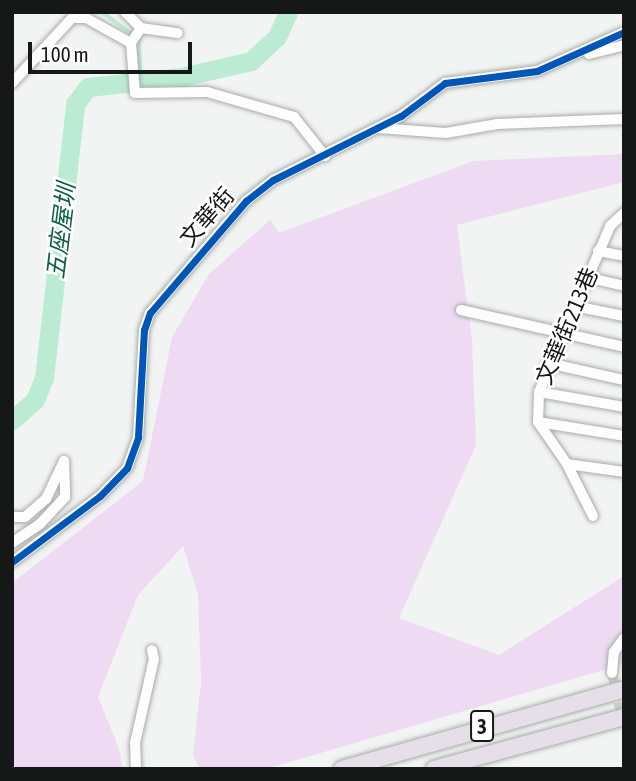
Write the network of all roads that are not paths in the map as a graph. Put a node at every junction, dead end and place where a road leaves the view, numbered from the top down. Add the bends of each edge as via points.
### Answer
1 (125, 12) edge
2 (140, 29) junction
3 (624, 32) edge
4 (178, 33) dead end
5 (131, 43) junction
6 (624, 45) edge
7 (556, 64) junction
8 (12, 82) edge
9 (624, 119) edge
10 (378, 128) junction
11 (325, 156) junction
12 (623, 215) edge
13 (598, 251) junction
14 (624, 256) edge
15 (586, 277) junction
16 (624, 286) edge
17 (574, 306) junction
18 (461, 310) dead end
19 (624, 316) edge
20 (561, 333) junction
21 (624, 347) edge
22 (548, 363) junction
23 (624, 380) edge
24 (539, 392) junction
25 (624, 407) edge
26 (538, 422) junction
27 (624, 436) edge
28 (567, 464) junction
29 (624, 472) edge
30 (593, 516) dead end
31 (12, 517) edge
32 (12, 543) edge
33 (12, 562) edge
34 (624, 638) edge
35 (152, 650) dead end
36 (612, 673) tunnel mouth
37 (624, 689) edge
38 (624, 717) edge
39 (136, 769) edge
40 (342, 769) edge
41 (434, 769) edge

1 - 2 street
2 - 4 street
2 - 5 street
3 - 7 street, 文華街
5 - 8 street via 86,18 72,18
5 - 11 street via 135,93 207,92 294,117
6 - 7 street
7 - 10 street, 文華街 via 445,83
9 - 10 street via 497,124 446,133
10 - 11 street, 文華街
11 - 33 street, 文華街 via 273,180 246,201 150,313 143,339 138,437 127,468 100,496
12 - 13 street, 文華街213巷 via 610,226
13 - 14 street
13 - 15 street, 文華街213巷
15 - 16 street
15 - 17 street, 文華街213巷
17 - 19 street
17 - 20 street, 文華街213巷
18 - 20 street
20 - 21 street
20 - 22 street, 文華街213巷
22 - 23 street
22 - 24 street, 文華街213巷
24 - 25 street
24 - 26 street, 文華街213巷
26 - 27 street
26 - 28 street
28 - 29 street
28 - 30 street
31 - 32 street via 24,517 46,499 64,461 65,496 40,524
34 - 36 street via 614,652
35 - 39 street via 154,659 135,743
37 - 40 highway, 3
38 - 41 highway, 3

